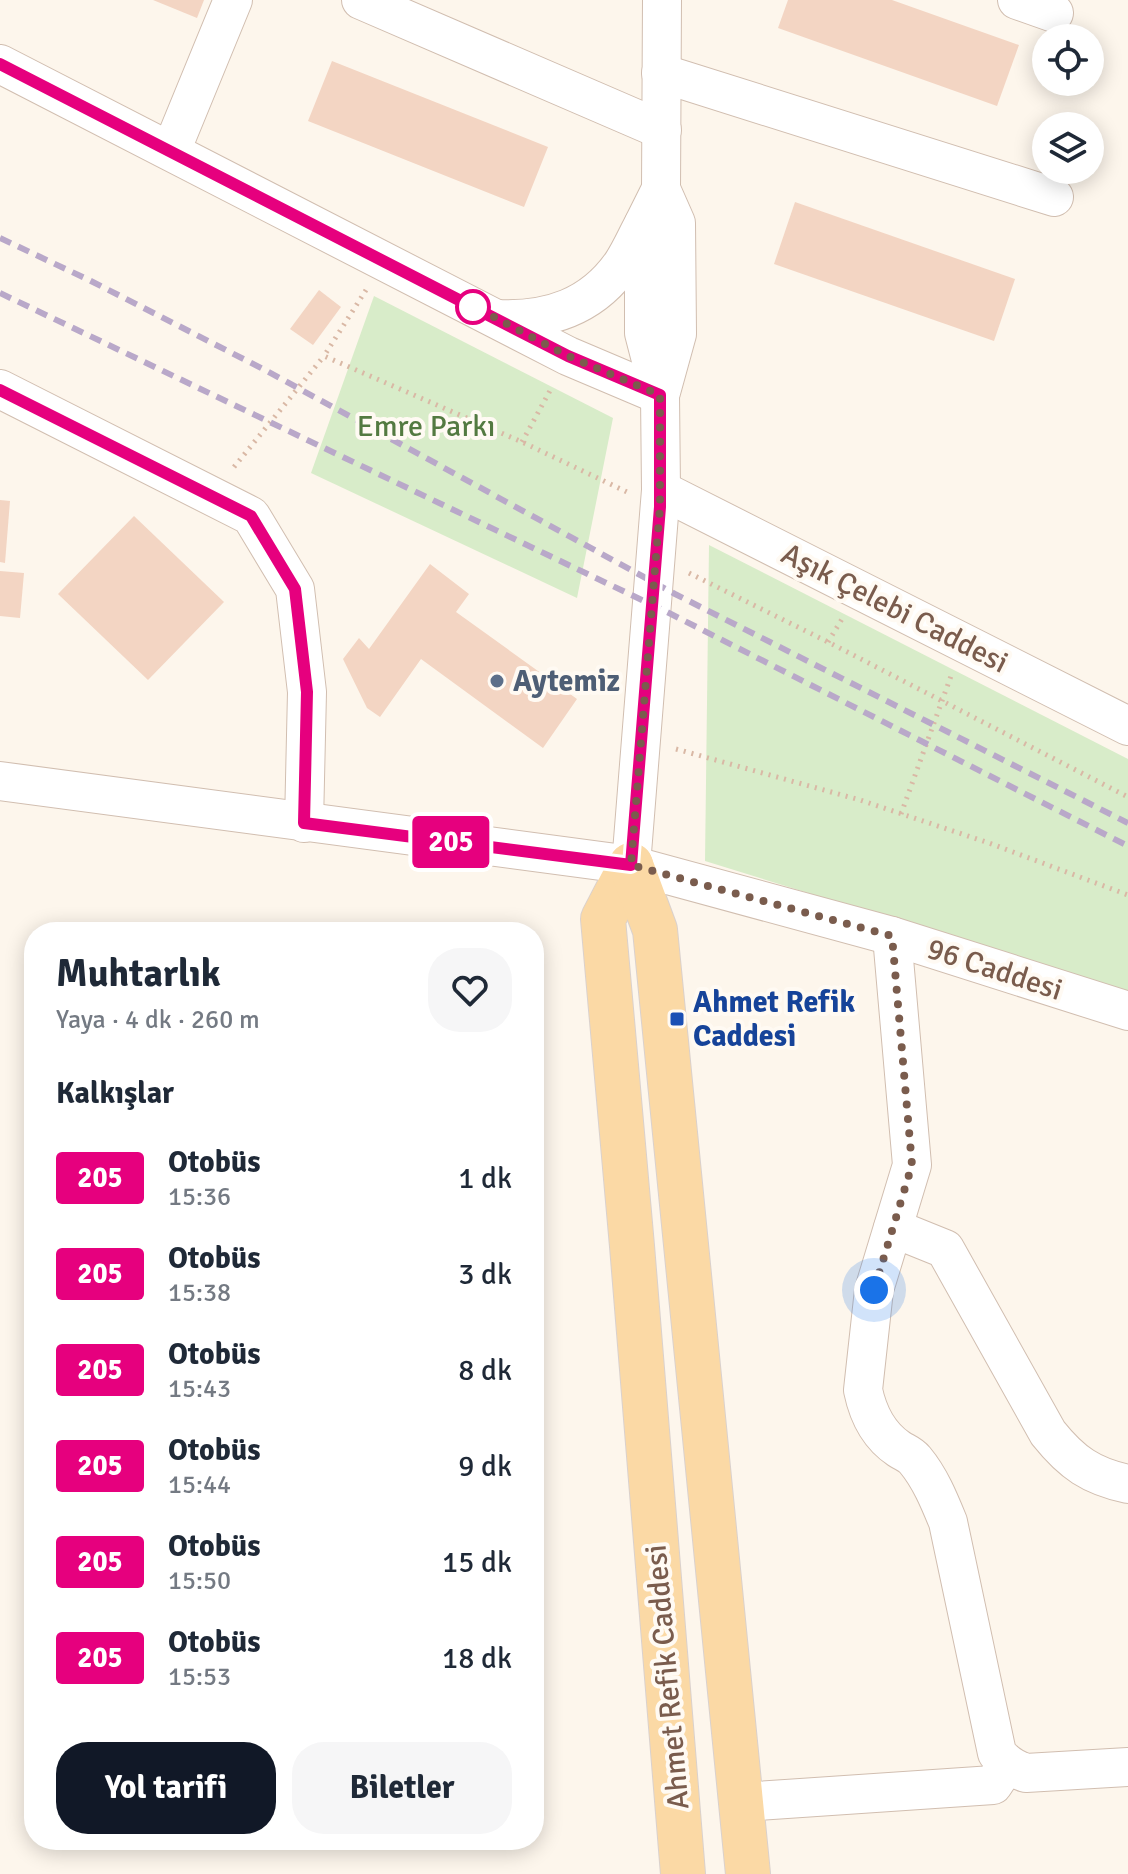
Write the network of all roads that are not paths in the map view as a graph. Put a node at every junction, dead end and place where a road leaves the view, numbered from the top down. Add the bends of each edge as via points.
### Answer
1 (233, 0) edge
2 (361, 0) edge
3 (662, 0) edge
4 (1017, 0) edge
5 (1054, 13) dead end
6 (0, 64) edge
7 (661, 73) junction
8 (662, 130) junction
9 (171, 151) junction
10 (661, 189) junction
11 (1054, 197) dead end
12 (644, 223) junction
13 (498, 319) junction
14 (0, 389) edge
15 (660, 395) junction
16 (661, 499) junction
17 (1128, 726) edge
18 (0, 781) edge
19 (304, 823) junction
20 (631, 865) junction
21 (892, 936) junction
22 (1128, 1011) edge
23 (893, 1228) junction
24 (1128, 1484) edge
25 (1007, 1764) junction
26 (1128, 1767) edge
27 (741, 1802) junction
28 (683, 1874) edge
29 (748, 1874) edge

1 - 9 street
2 - 8 street
3 - 7 street, Ahmet Refik Caddesi
4 - 5 street
6 - 9 street
7 - 8 street, Ahmet Refik Caddesi
7 - 11 street
8 - 10 street, Ahmet Refik Caddesi
9 - 13 street
10 - 12 street, Ahmet Refik Caddesi
10 - 15 street, Ahmet Refik Caddesi via 676,223 677,334
12 - 13 street via 622,264 590,297 546,317
12 - 15 street, Ahmet Refik Caddesi via 644,333
13 - 15 street
14 - 19 street via 251,516 295,589 307,692
15 - 16 street, Ahmet Refik Caddesi
16 - 17 street, Aşık Çelebi Caddesi
16 - 20 street, Ahmet Refik Caddesi
18 - 19 street, 96 Caddesi
19 - 20 street, 96 Caddesi
20 - 21 street, 96 Caddesi
20 - 27 main road, Ahmet Refik Caddesi via 655,930
20 - 28 main road, Ahmet Refik Caddesi via 603,919
21 - 22 street, 96 Caddesi
21 - 23 street via 912,1165
23 - 24 street via 945,1249 1062,1451 1095,1474
23 - 25 street via 874,1290 863,1390 878,1430 912,1456 948,1522 997,1753
25 - 26 street via 1026,1773
25 - 27 street via 993,1785
27 - 29 main road, Ahmet Refik Caddesi

